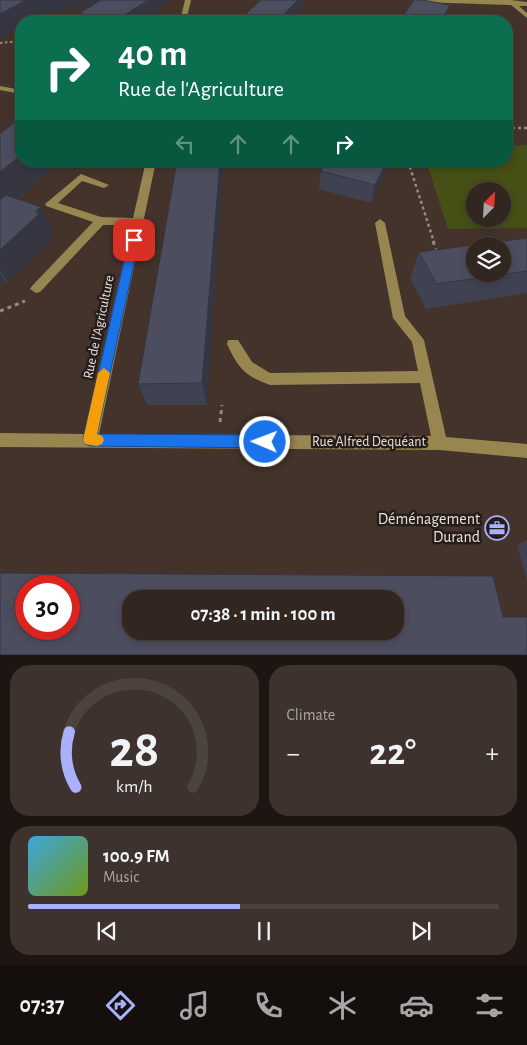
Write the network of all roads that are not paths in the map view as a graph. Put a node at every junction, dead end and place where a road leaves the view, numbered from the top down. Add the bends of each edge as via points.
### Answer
1 (188, 0) edge
2 (418, 0) edge
3 (512, 2) edge
4 (527, 4) edge
5 (184, 15) edge
6 (527, 16) edge
7 (0, 88) edge
8 (15, 91) edge
9 (150, 167) edge
10 (104, 185) dead end
11 (100, 221) junction
12 (138, 222) junction
13 (380, 224) dead end
14 (36, 289) road end
15 (233, 344) dead end
16 (426, 378) junction
17 (0, 440) edge
18 (90, 440) junction
19 (440, 443) junction
20 (527, 451) edge

1 - 5 street
2 - 3 street
3 - 4 street
3 - 6 street
7 - 8 street
9 - 12 street, Rue de l'Agriculture
10 - 11 street via 80,177 50,204
11 - 12 street
11 - 14 street
12 - 18 street, Rue de l'Agriculture
13 - 16 street via 399,318 418,340
15 - 16 street via 240,359 253,373 270,379
16 - 19 street
17 - 18 street, Rue Alfred Dequéant
18 - 19 street, Rue Alfred Dequéant
19 - 20 street, Rue Alfred Dequéant

